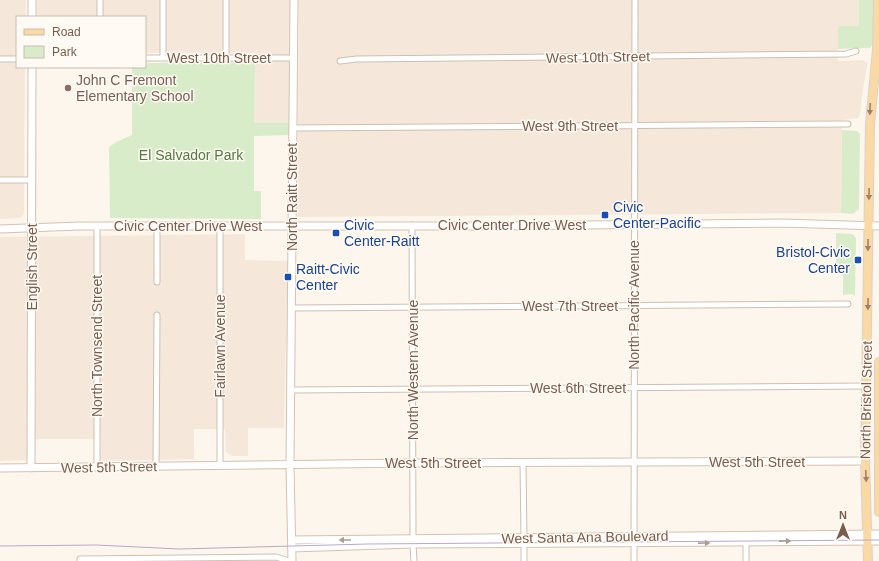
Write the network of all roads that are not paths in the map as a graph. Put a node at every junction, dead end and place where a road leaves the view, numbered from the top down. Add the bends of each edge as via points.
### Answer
1 (32, 0) edge
2 (100, 0) edge
3 (163, 0) edge
4 (226, 0) edge
5 (294, 0) edge
6 (634, 0) edge
7 (878, 0) edge
8 (32, 16) edge
9 (100, 16) edge
10 (856, 51) dead end
11 (634, 57) junction
12 (146, 58) edge
13 (163, 58) junction
14 (226, 58) junction
15 (293, 58) junction
16 (0, 59) edge
17 (16, 59) edge
18 (340, 61) dead end
19 (32, 68) edge
20 (848, 124) dead end
21 (634, 126) junction
22 (293, 128) junction
23 (0, 180) edge
24 (32, 180) junction
25 (634, 224) junction
26 (412, 225) junction
27 (868, 225) junction
28 (97, 226) junction
29 (157, 226) junction
30 (220, 226) junction
31 (292, 226) junction
32 (879, 226) edge
33 (32, 228) junction
34 (0, 229) edge
35 (157, 282) dead end
36 (848, 304) dead end
37 (634, 306) junction
38 (412, 307) junction
39 (292, 308) junction
40 (157, 315) dead end
41 (879, 362) edge
42 (866, 386) junction
43 (879, 386) edge
44 (635, 388) junction
45 (413, 389) junction
46 (291, 390) junction
47 (865, 461) junction
48 (878, 461) edge
49 (635, 462) junction
50 (413, 463) junction
51 (523, 463) junction
52 (220, 465) junction
53 (290, 465) junction
54 (156, 466) junction
55 (97, 467) junction
56 (0, 468) edge
57 (31, 468) junction
58 (879, 512) edge
59 (879, 534) edge
60 (868, 537) junction
61 (292, 540) junction
62 (524, 540) junction
63 (634, 540) junction
64 (879, 541) edge
65 (413, 542) junction
66 (746, 542) junction
67 (292, 548) junction
68 (166, 559) edge
69 (80, 560) edge
70 (291, 561) edge
71 (414, 561) edge
72 (524, 561) edge
73 (634, 561) edge
74 (746, 561) edge
75 (868, 561) edge

1 - 8 street
2 - 9 street
3 - 13 street
4 - 14 street
5 - 15 street, North Raitt Street
6 - 11 street, North Pacific Avenue
7 -> 27 main road, North Bristol Street via 875,72 870,107
10 - 11 street, West 10th Street via 846,54
11 - 18 street, West 10th Street
11 - 21 street, North Pacific Avenue
12 - 13 street, West 10th Street
13 - 14 street, West 10th Street
14 - 15 street, West 10th Street
15 - 22 street, North Raitt Street
16 - 17 street
19 - 24 street, English Street
20 - 21 street, West 9th Street
21 - 22 street, West 9th Street
21 - 25 street, North Pacific Avenue
22 - 31 street, North Raitt Street
23 - 24 street
24 - 33 street, English Street
25 - 26 street, Civic Center Drive West
25 - 27 street, Civic Center Drive West
25 - 37 street, North Pacific Avenue
26 - 31 street, Civic Center Drive West
26 - 38 street, North Western Avenue
27 - 32 street, Civic Center Drive West
27 -> 42 main road, North Bristol Street
28 - 29 street, Civic Center Drive West
28 - 33 street, Civic Center Drive West
28 - 55 street, North Townsend Street
29 - 30 street, Civic Center Drive West
29 - 35 street
30 - 31 street, Civic Center Drive West
30 - 52 street, Fairlawn Avenue
31 - 39 street, North Raitt Street
33 - 34 street, Civic Center Drive West
33 - 57 street, English Street
36 - 37 street, West 7th Street
37 - 38 street, West 7th Street
37 - 44 street, North Pacific Avenue
38 - 39 street, West 7th Street
38 - 45 street, North Western Avenue
39 - 46 street, North Raitt Street
40 - 54 street
41 - 43 main road, North Bristol Street
42 - 44 street, West 6th Street
42 - 47 main road, North Bristol Street
43 - 48 main road, North Bristol Street
44 - 45 street, West 6th Street
44 - 49 street, North Pacific Avenue
45 - 46 street, West 6th Street
45 - 50 street, North Western Avenue
46 - 53 street, North Raitt Street
47 - 49 street, West 5th Street
47 -> 60 main road, North Bristol Street
48 - 58 main road, North Bristol Street
49 - 51 street, West 5th Street
49 - 63 street, North Pacific Avenue
50 - 51 street, West 5th Street
50 - 53 street, West 5th Street
50 - 65 street, North Western Avenue
51 - 62 street
52 - 53 street, West 5th Street
52 - 54 street, West 5th Street
53 - 61 street, North Raitt Street
54 - 55 street, West 5th Street
55 - 57 street, West 5th Street
56 - 57 street, West 5th Street
59 - 60 street, West Santa Ana Boulevard
60 - 63 street, West Santa Ana Boulevard
60 - 64 street, West Santa Ana Boulevard
66 -> 60 street, West Santa Ana Boulevard
60 - 75 main road, North Bristol Street
65 -> 61 street, West Santa Ana Boulevard
61 - 67 street, North Raitt Street
62 - 63 street, West Santa Ana Boulevard
62 - 65 street, West Santa Ana Boulevard
62 - 72 street
63 -> 66 street, West Santa Ana Boulevard
63 - 73 street, North Pacific Avenue
65 - 67 street, West Santa Ana Boulevard
65 - 71 street, North Western Avenue
66 - 74 street
67 - 70 street, North Raitt Street
68 - 69 street
68 - 70 street via 276,557

